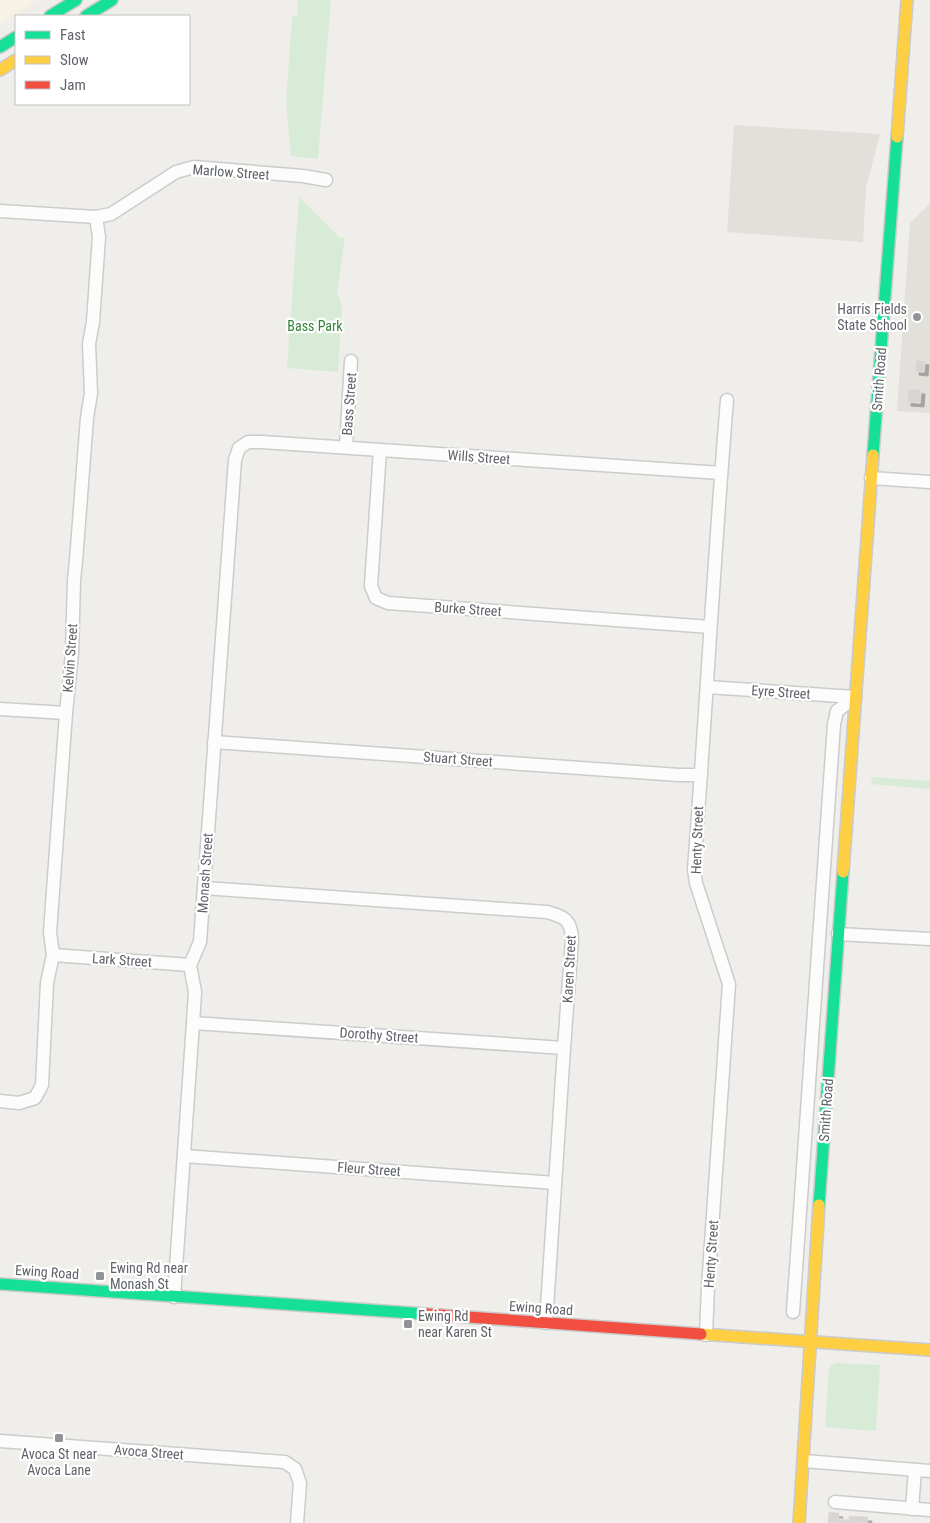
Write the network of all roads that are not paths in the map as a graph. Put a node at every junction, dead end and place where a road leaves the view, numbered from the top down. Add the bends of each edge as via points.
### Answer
1 (76, 0) edge
2 (112, 0) edge
3 (907, 0) edge
4 (52, 15) edge
5 (88, 15) edge
6 (15, 38) edge
7 (0, 47) edge
8 (15, 61) edge
9 (0, 70) edge
10 (326, 180) dead end
11 (0, 211) edge
12 (96, 217) junction
13 (352, 360) dead end
14 (727, 400) dead end
15 (346, 447) junction
16 (239, 448) joint
17 (380, 450) junction
18 (721, 473) junction
19 (871, 478) junction
20 (930, 482) edge
21 (710, 627) junction
22 (707, 687) junction
23 (855, 697) junction
24 (0, 709) edge
25 (66, 713) junction
26 (214, 742) junction
27 (701, 774) junction
28 (204, 888) junction
29 (838, 934) junction
30 (930, 940) edge
31 (53, 955) junction
32 (190, 965) junction
33 (193, 1023) junction
34 (564, 1048) junction
35 (0, 1101) edge
36 (184, 1156) junction
37 (555, 1182) junction
38 (0, 1284) edge
39 (174, 1296) junction
40 (793, 1312) dead end
41 (546, 1323) junction
42 (706, 1335) junction
43 (810, 1341) junction
44 (930, 1350) edge
45 (0, 1441) edge
46 (804, 1461) junction
47 (915, 1470) junction
48 (930, 1471) edge
49 (835, 1502) dead end
50 (912, 1509) junction
51 (930, 1510) edge
52 (297, 1523) edge
53 (799, 1523) edge

1 - 4 street
2 - 5 street
3 - 19 street, Smith Road
6 - 7 street
8 - 9 street
10 - 12 street, Marlow Street via 194,167 176,172 111,214
11 - 12 street, Marlow Street
12 - 25 street, Kelvin Street via 99,237 89,344 91,393
13 - 15 street, Bass Street
14 - 18 street, Henty Street
15 - 16 street, Wills Street via 248,442
15 - 17 street, Wills Street
16 - 26 street, Monash Street via 235,460
17 - 18 street, Wills Street
17 - 21 street, Burke Street via 371,586 376,598 388,603
18 - 21 street, Henty Street
19 - 20 street
19 - 23 street, Smith Road
21 - 22 street, Henty Street
22 - 23 street, Eyre Street
22 - 27 street, Henty Street
23 - 29 street, Smith Road
23 - 40 street, Smith Road via 837,711 834,724
24 - 25 street
25 - 31 street, Kelvin Street via 50,932
26 - 27 street, Stuart Street
26 - 28 street, Monash Street
27 - 42 street, Henty Street via 694,869 729,984
28 - 32 street, Monash Street via 200,942
28 - 34 street, Karen Street via 547,912 563,916 572,928
29 - 30 street
29 - 43 street, Smith Road
31 - 32 street, Lark Street
31 - 35 street, Kelvin Street via 47,983 42,1085 35,1098 19,1103
32 - 33 street via 194,992
33 - 34 street, Dorothy Street
33 - 36 street
34 - 37 street, Karen Street
36 - 37 street, Fleur Street
36 - 39 street
37 - 41 street, Karen Street
38 - 39 street, Ewing Road
39 - 41 street, Ewing Road
41 - 42 street, Ewing Road
42 - 43 street, Ewing Road
43 - 44 street, Ewing Road
43 - 46 street, Smith Road
45 - 52 street, Avoca Street via 285,1462 295,1469 300,1483
46 - 47 street
46 - 53 street, Smith Road
47 - 48 street
47 - 50 street
49 - 50 street
50 - 51 street

